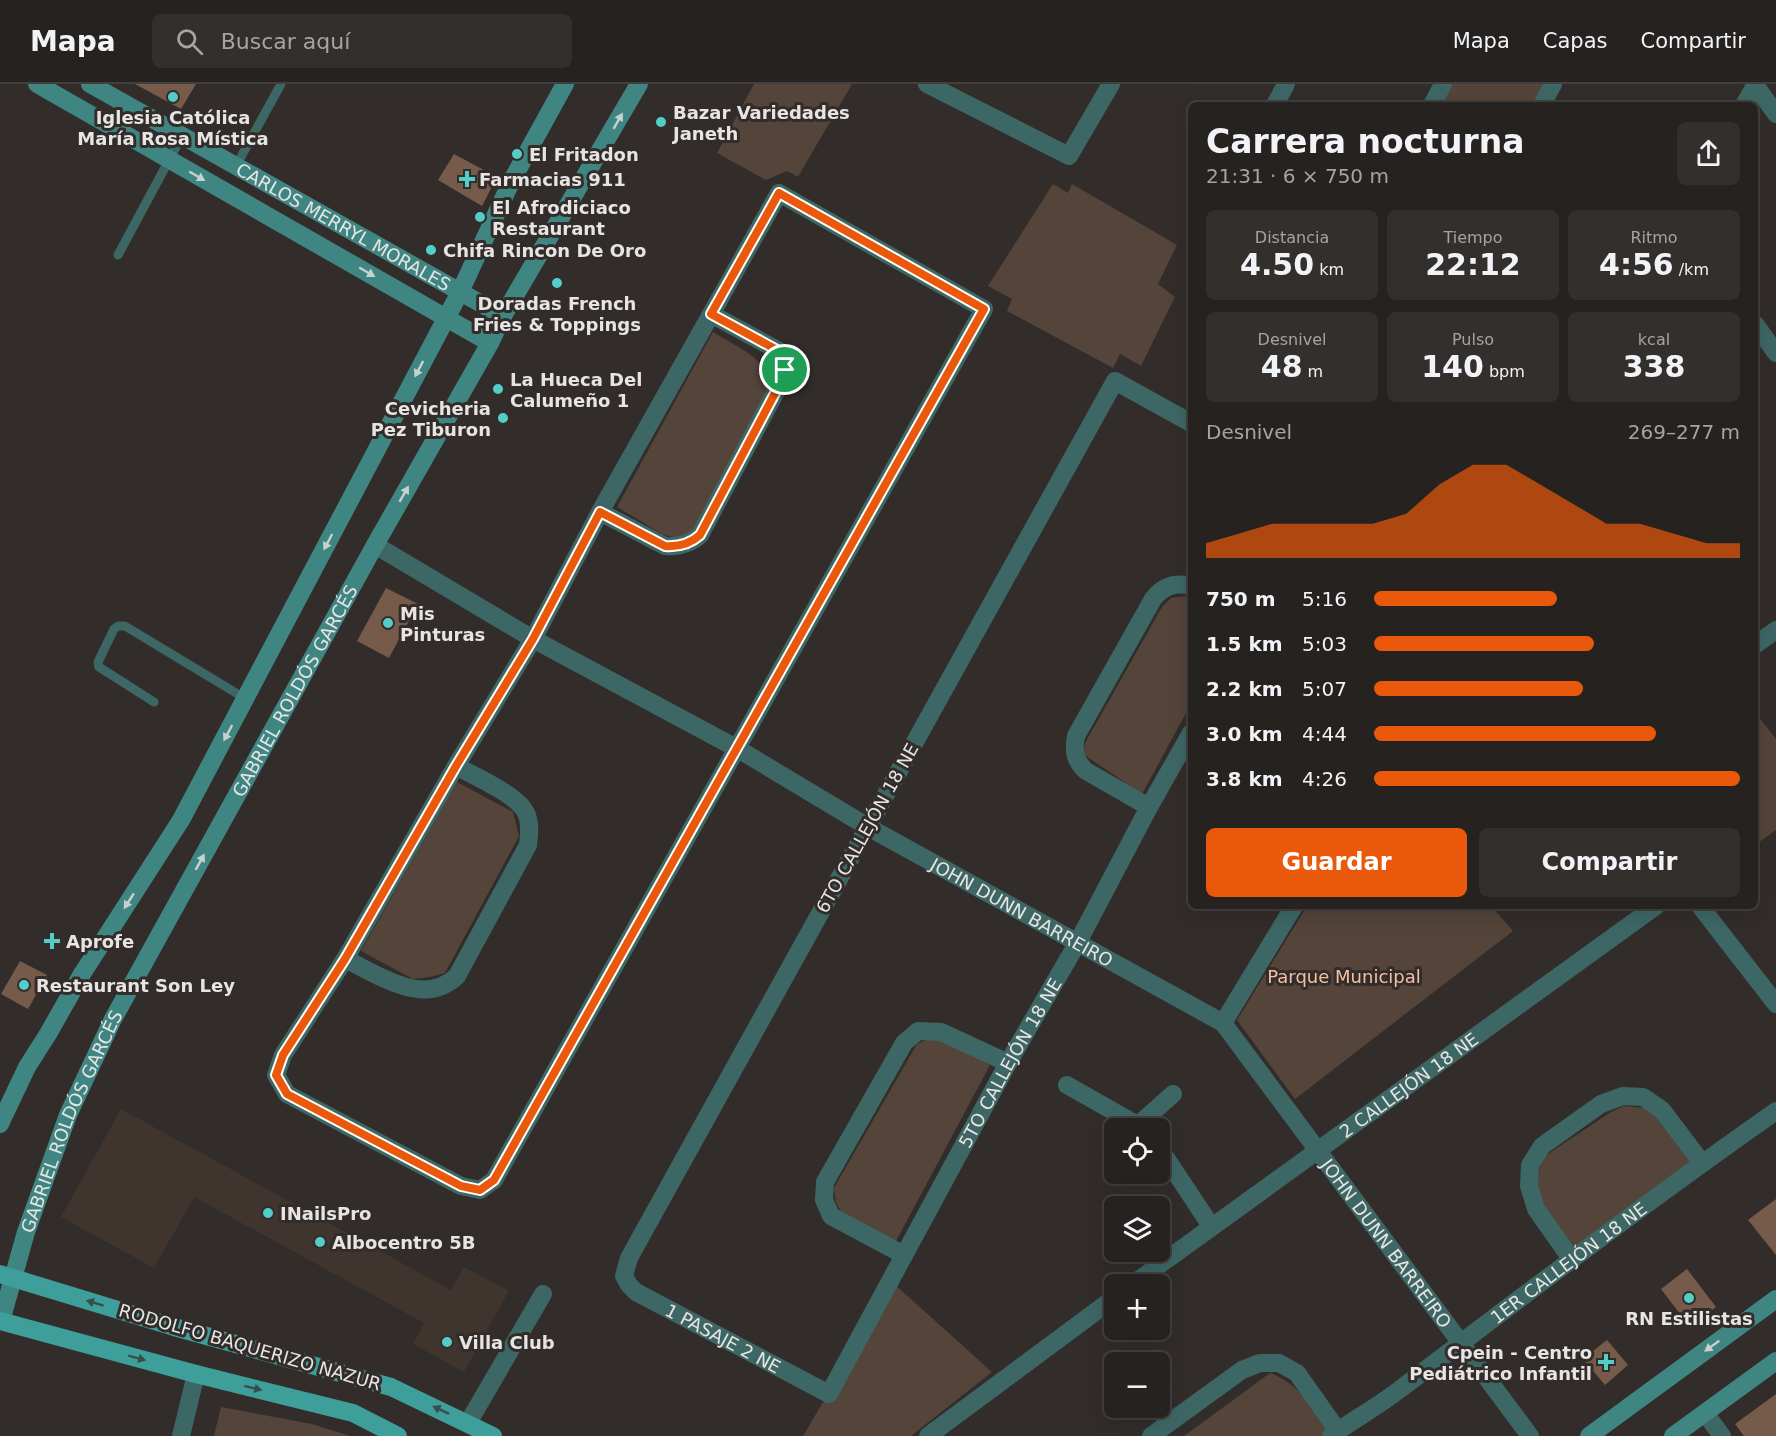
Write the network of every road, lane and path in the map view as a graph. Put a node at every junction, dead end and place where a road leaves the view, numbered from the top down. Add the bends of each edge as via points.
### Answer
1 (37, 84) edge
2 (90, 84) edge
3 (281, 84) edge
4 (565, 84) edge
5 (639, 84) edge
6 (927, 84) edge
7 (1111, 84) edge
8 (1286, 84) edge
9 (1443, 84) edge
10 (1553, 84) edge
11 (1756, 84) edge
12 (1277, 102) edge
13 (1434, 102) edge
14 (1544, 102) edge
15 (1746, 102) edge
16 (1776, 114) edge
17 (182, 136) junction
18 (170, 160) junction
19 (236, 166) junction
20 (118, 255) dead end
21 (460, 292) junction
22 (711, 314) junction
23 (503, 316) junction
24 (446, 317) junction
25 (1758, 328) edge
26 (490, 343) junction
27 (1776, 353) edge
28 (1188, 421) edge
29 (600, 512) junction
30 (375, 545) junction
31 (1188, 585) edge
32 (1776, 630) edge
33 (533, 639) junction
34 (1758, 643) edge
35 (246, 699) junction
36 (154, 702) dead end
37 (1188, 738) edge
38 (738, 749) junction
39 (456, 766) junction
40 (1149, 807) junction
41 (868, 827) junction
42 (1292, 909) edge
43 (1652, 909) edge
44 (1702, 909) edge
45 (1078, 942) junction
46 (345, 959) junction
47 (1776, 1004) edge
48 (1223, 1023) junction
49 (1008, 1063) junction
50 (1067, 1085) dead end
51 (1173, 1094) dead end
52 (1776, 1111) edge
53 (1123, 1118) edge
54 (1148, 1118) edge
55 (0, 1124) edge
56 (1317, 1150) junction
57 (1702, 1163) junction
58 (1170, 1165) edge
59 (1210, 1227) junction
60 (904, 1255) junction
61 (1572, 1260) junction
62 (1147, 1274) edge
63 (6, 1276) edge
64 (624, 1276) joint
65 (543, 1294) dead end
66 (1776, 1299) edge
67 (1104, 1305) edge
68 (0, 1321) edge
69 (1460, 1342) junction
70 (1776, 1361) edge
71 (196, 1374) junction
72 (829, 1394) joint
73 (1705, 1413) junction
74 (468, 1423) junction
75 (1335, 1433) edge
76 (182, 1436) edge
77 (398, 1436) edge
78 (493, 1436) edge
79 (928, 1436) edge
80 (1151, 1436) edge
81 (1530, 1436) edge
82 (1589, 1436) edge
83 (1673, 1436) edge
84 (1722, 1436) edge

1 - 18 main road, CARLOS MERRYL MORALES
2 - 17 main road, CARLOS MERRYL MORALES
3 - 19 lane
4 - 21 main road, GABRIEL ROLDÓS GARCÉS via 511,182
23 -> 5 main road, GABRIEL ROLDÓS GARCÉS
6 - 7 street via 1069,156
8 - 12 street
9 - 13 street
10 - 14 street
11 - 15 street
11 - 16 street
17 - 18 lane
17 - 19 main road, CARLOS MERRYL MORALES
18 - 20 lane
18 -> 24 main road, CARLOS MERRYL MORALES
19 - 21 main road, CARLOS MERRYL MORALES
21 - 23 main road, CARLOS MERRYL MORALES
21 - 24 main road, GABRIEL ROLDÓS GARCÉS
22 - 29 street
22 - 29 street via 779,351 785,370 700,535 685,544 665,546
22 - 38 street via 779,193 984,309
23 - 26 main road, GABRIEL ROLDÓS GARCÉS
24 - 26 main road, CARLOS MERRYL MORALES
24 -> 35 main road, GABRIEL ROLDÓS GARCÉS
25 - 27 street
30 -> 26 main road, GABRIEL ROLDÓS GARCÉS
28 - 41 street, 6TO CALLEJÓN 18 NE via 1115,381
29 - 33 street
30 - 33 street, JOHN DUNN BARREIRO
63 -> 30 main road, GABRIEL ROLDÓS GARCÉS via 68,1115 113,1019
31 - 40 street via 1170,586 1153,599 1074,746 1078,764 1086,771
32 - 34 street
33 - 38 street, JOHN DUNN BARREIRO
33 - 39 street
35 - 36 lane via 125,626 118,626 99,667
35 -> 55 main road, GABRIEL ROLDÓS GARCÉS via 181,820 27,1067
37 - 40 street, 5TO CALLEJÓN 18 NE
38 - 41 street, JOHN DUNN BARREIRO
38 - 46 street via 494,1180 480,1190 461,1186 287,1094 276,1075 283,1055
39 - 46 street
39 - 46 street via 518,802 530,828 528,845 457,976 442,987 422,990 406,987
40 - 45 street, 5TO CALLEJÓN 18 NE
41 - 45 street, JOHN DUNN BARREIRO
41 - 64 street, 6TO CALLEJÓN 18 NE via 629,1258
42 - 48 street
43 - 56 street, 2 CALLEJÓN 18 NE
44 - 47 street
45 - 48 street, JOHN DUNN BARREIRO
45 - 49 street, 5TO CALLEJÓN 18 NE
48 - 56 street, JOHN DUNN BARREIRO
49 - 60 street, 5TO CALLEJÓN 18 NE
49 - 60 street via 941,1032 918,1031 904,1043 825,1182 824,1200 831,1215
50 - 53 street
51 - 54 street
52 - 57 street, 1ER CALLEJÓN 18 NE
56 - 59 street, 2 CALLEJÓN 18 NE
56 - 69 street, JOHN DUNN BARREIRO
57 - 61 street, 1ER CALLEJÓN 18 NE
57 - 61 street via 1662,1110 1643,1097 1623,1096 1601,1104 1542,1146 1530,1165 1528,1186 1536,1209
58 - 59 street
59 - 62 street, 2 CALLEJÓN 18 NE
60 - 72 street, 5TO CALLEJÓN 18 NE
61 - 69 street, 1ER CALLEJÓN 18 NE
63 - 68 main road, GABRIEL ROLDÓS GARCÉS
74 -> 63 main road, RODOLFO BAQUERIZO NAZUR via 391,1386
64 - 72 street, 1 PASAJE 2 NE via 636,1292
65 - 74 street
66 -> 82 main road
67 - 79 street
68 -> 71 main road, RODOLFO BAQUERIZO NAZUR
69 - 75 street, 1ER CALLEJÓN 18 NE via 1397,1392
69 - 81 street, JOHN DUNN BARREIRO
70 - 73 main road
71 - 76 street
71 -> 77 main road, RODOLFO BAQUERIZO NAZUR via 353,1413
73 - 83 main road
73 - 84 street
74 - 78 main road, RODOLFO BAQUERIZO NAZUR
75 - 80 street via 1297,1373 1279,1363 1260,1363 1242,1370

